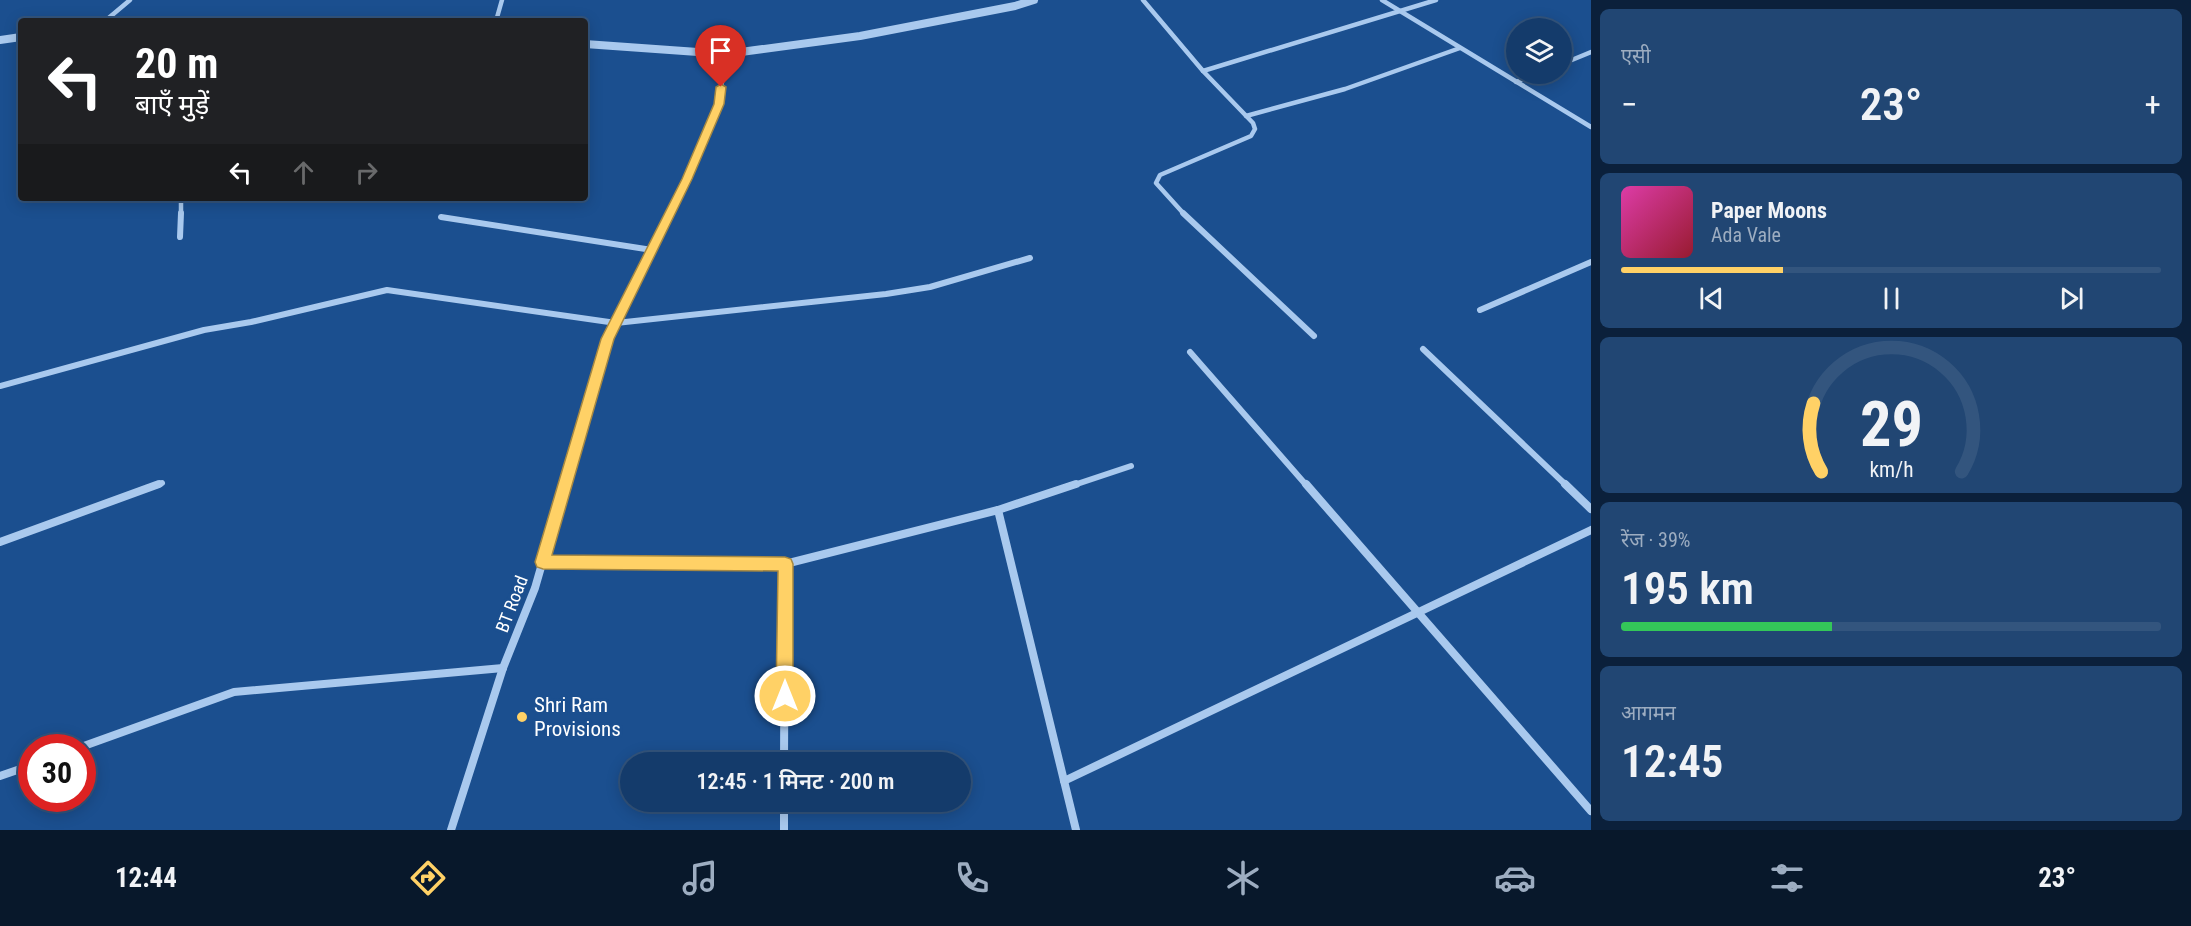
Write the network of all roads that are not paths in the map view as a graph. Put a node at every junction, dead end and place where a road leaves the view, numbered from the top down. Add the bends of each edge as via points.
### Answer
1 (130, 0) edge
2 (502, 0) edge
3 (1034, 0) edge
4 (1143, 0) edge
5 (1382, 0) edge
6 (1436, 0) edge
7 (1399, 11) junction
8 (109, 18) edge
9 (497, 18) edge
10 (18, 37) edge
11 (0, 40) edge
12 (588, 44) edge
13 (1460, 48) junction
14 (1591, 52) edge
15 (726, 54) junction
16 (1572, 60) edge
17 (1203, 71) junction
18 (1506, 76) edge
19 (1519, 84) edge
20 (1246, 116) junction
21 (1591, 127) edge
22 (182, 201) edge
23 (441, 217) dead end
24 (180, 237) dead end
25 (652, 250) junction
26 (1030, 258) dead end
27 (1591, 262) edge
28 (1480, 310) dead end
29 (616, 323) junction
30 (1314, 336) dead end
31 (1423, 349) dead end
32 (1190, 352) dead end
33 (0, 386) edge
34 (1131, 466) dead end
35 (162, 483) dead end
36 (1588, 502) edge
37 (998, 510) junction
38 (1591, 510) edge
39 (1591, 530) edge
40 (0, 542) edge
41 (543, 562) junction
42 (785, 564) junction
43 (1416, 613) junction
44 (503, 668) junction
45 (96, 742) edge
46 (784, 752) edge
47 (18, 770) edge
48 (0, 776) edge
49 (1064, 781) junction
50 (1591, 811) edge
51 (784, 812) edge
52 (451, 830) edge
53 (784, 830) edge
54 (1076, 830) edge

1 - 8 street
2 - 9 street
3 - 15 street via 860,36
4 - 17 street
5 - 7 street
6 - 7 street
7 - 13 street
7 - 17 street
10 - 11 street
12 - 15 street
13 - 18 street
13 - 20 street via 1345,89
14 - 16 street
15 - 25 street, BT Road via 719,104
17 - 20 street
19 - 21 street
20 - 30 street via 1256,129 1251,135 1160,175 1156,183
22 - 24 street
23 - 25 street
25 - 29 street, BT Road
26 - 29 street via 930,287 886,294
27 - 28 street
29 - 33 street via 387,290 204,330
29 - 41 street, BT Road
31 - 36 street
32 - 43 street
34 - 37 street
35 - 40 street
36 - 38 street
37 - 42 street
37 - 49 street
39 - 43 street
41 - 42 street
41 - 44 street, BT Road
42 - 46 street
43 - 49 street
43 - 50 street
44 - 45 street via 234,692
44 - 52 street, BT Road
47 - 48 street
49 - 54 street
51 - 53 street

